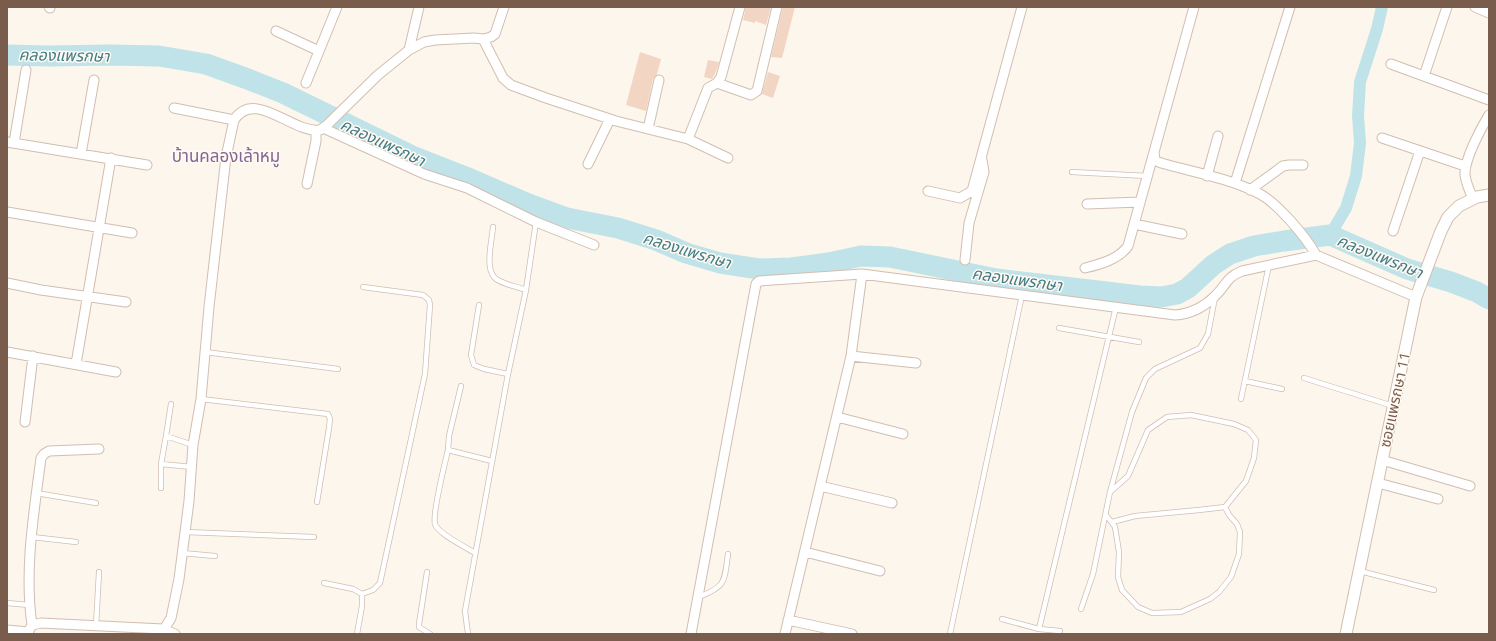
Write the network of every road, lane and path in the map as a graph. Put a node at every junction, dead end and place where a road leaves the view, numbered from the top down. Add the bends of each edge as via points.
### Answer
1 (337, 7) edge
2 (419, 7) edge
3 (504, 7) edge
4 (740, 7) edge
5 (777, 7) edge
6 (1022, 7) edge
7 (1194, 7) edge
8 (1290, 7) edge
9 (1447, 7) edge
10 (1475, 7) edge
11 (1489, 12) edge
12 (276, 31) dead end
13 (482, 39) junction
14 (319, 50) junction
15 (409, 50) junction
16 (1391, 64) dead end
17 (26, 70) dead end
18 (1424, 76) junction
19 (94, 80) dead end
20 (659, 80) dead end
21 (306, 83) dead end
22 (717, 83) junction
23 (1489, 100) edge
24 (174, 108) dead end
25 (1489, 114) edge
26 (610, 119) junction
27 (234, 120) junction
28 (322, 128) junction
29 (648, 129) junction
30 (1218, 136) dead end
31 (1382, 138) dead end
32 (688, 139) junction
33 (11, 143) edge
34 (1420, 151) junction
35 (1154, 152) junction
36 (81, 154) junction
37 (111, 158) junction
38 (728, 158) dead end
39 (981, 158) junction
40 (588, 164) dead end
41 (147, 165) dead end
42 (1303, 165) dead end
43 (1466, 166) junction
44 (1072, 172) dead end
45 (1147, 176) junction
46 (1207, 176) junction
47 (307, 184) dead end
48 (1235, 184) junction
49 (1250, 190) junction
50 (928, 191) dead end
51 (1489, 195) edge
52 (1473, 199) junction
53 (1140, 202) junction
54 (1087, 204) dead end
55 (7, 212) edge
56 (536, 222) junction
57 (1134, 224) junction
58 (99, 228) junction
59 (493, 228) dead end
60 (1392, 231) dead end
61 (132, 233) dead end
62 (1182, 234) dead end
63 (594, 245) dead end
64 (1316, 255) junction
65 (965, 260) dead end
66 (1269, 265) junction
67 (1086, 268) dead end
68 (862, 274) junction
69 (7, 283) edge
70 (363, 287) dead end
71 (526, 290) junction
72 (1022, 295) junction
73 (1216, 296) junction
74 (1416, 296) junction
75 (87, 297) junction
76 (126, 302) dead end
77 (479, 305) dead end
78 (1116, 307) junction
79 (1059, 328) dead end
80 (1109, 336) junction
81 (1139, 342) dead end
82 (7, 352) edge
83 (205, 352) junction
84 (33, 356) junction
85 (851, 356) junction
86 (916, 363) dead end
87 (76, 364) junction
88 (338, 369) dead end
89 (116, 372) dead end
90 (508, 374) junction
91 (1304, 378) dead end
92 (1245, 381) junction
93 (461, 386) dead end
94 (1282, 389) dead end
95 (201, 399) junction
96 (1241, 399) dead end
97 (171, 404) dead end
98 (1393, 406) junction
99 (837, 417) junction
100 (25, 422) dead end
101 (903, 434) dead end
102 (166, 436) junction
103 (193, 445) junction
104 (98, 449) dead end
105 (448, 450) junction
106 (1382, 460) junction
107 (492, 461) junction
108 (161, 464) junction
109 (192, 467) junction
110 (1378, 483) junction
111 (820, 486) junction
112 (1470, 486) dead end
113 (161, 488) dead end
114 (1110, 492) junction
115 (36, 493) junction
116 (1438, 499) dead end
117 (317, 502) dead end
118 (96, 503) dead end
119 (892, 503) dead end
120 (1225, 507) junction
121 (1106, 515) junction
122 (1112, 522) junction
123 (185, 532) junction
124 (32, 537) junction
125 (314, 537) dead end
126 (76, 542) dead end
127 (805, 552) junction
128 (182, 553) junction
129 (475, 553) junction
130 (728, 554) dead end
131 (215, 556) dead end
132 (880, 571) dead end
133 (1360, 571) junction
134 (99, 572) dead end
135 (426, 572) dead end
136 (324, 583) dead end
137 (1434, 590) dead end
138 (362, 594) junction
139 (698, 598) junction
140 (7, 603) edge
141 (30, 604) junction
142 (1081, 609) dead end
143 (1002, 619) dead end
144 (788, 620) junction
145 (96, 626) junction
146 (1040, 629) junction
147 (7, 630) edge
148 (29, 630) edge
149 (1060, 631) dead end
150 (162, 632) edge
151 (175, 634) edge
152 (357, 634) edge
153 (430, 634) edge
154 (468, 634) edge
155 (691, 634) edge
156 (785, 634) edge
157 (852, 634) edge
158 (950, 634) edge
159 (1346, 634) edge

1 - 14 street
2 - 15 street
3 - 13 street via 495,34
4 - 22 street via 724,68
5 - 22 street via 757,91 751,94
6 - 39 street
7 - 35 street
8 - 48 street
9 - 18 street
10 - 11 street
12 - 14 street
13 - 15 street via 435,40 424,42
13 - 26 street via 503,78 511,85
14 - 21 street
15 - 28 street via 378,75
16 - 18 street
17 - 33 street
18 - 23 street
19 - 36 street
20 - 29 street
22 - 32 street via 708,88
24 - 27 street
25 - 43 street via 1481,127
26 - 29 street
26 - 40 street
27 - 28 street via 243,111 256,108 302,128
27 - 83 street via 226,157
28 - 47 street via 316,141
28 - 56 street via 424,174 467,188
29 - 32 street
30 - 46 street
31 - 34 street
32 - 38 street
33 - 36 street
34 - 43 street
34 - 60 street
35 - 45 street
35 - 46 street via 1155,160 1161,163
36 - 37 street
37 - 41 street
37 - 58 street
39 - 50 street via 972,191 968,194 957,198
39 - 65 street via 984,172 969,223
42 - 49 street via 1283,166
43 - 52 street via 1465,176
44 - 45 lane
45 - 53 street
46 - 48 street
48 - 49 street
49 - 64 street via 1268,200 1291,223
51 - 52 street, ซอยแพรกษา 11
52 - 74 street, ซอยแพรกษา 11 via 1459,206 1448,217
53 - 54 street
53 - 57 street
55 - 58 street
56 - 63 street
56 - 71 lane
57 - 62 street
57 - 67 street via 1128,246 1124,251 1110,260
58 - 61 street
58 - 75 street
59 - 71 lane via 489,267 491,272 501,281
64 - 66 street
64 - 74 street
66 - 73 street via 1233,274
66 - 92 lane
68 - 72 street
68 - 85 street
68 - 139 street via 763,280 756,284
69 - 75 street
70 - 138 lane via 423,295 430,300 430,305 425,374 380,582 373,590
71 - 90 lane
72 - 78 street
72 - 158 lane
73 - 78 street via 1195,311 1186,314
73 - 114 lane via 1208,334 1200,348 1155,369 1146,378 1132,412
74 - 98 street, ซอยแพรกษา 11
75 - 76 street
75 - 87 street
77 - 90 lane via 471,355 474,365
78 - 80 lane
79 - 80 lane
80 - 81 lane
80 - 146 lane
82 - 84 street
83 - 88 lane
83 - 95 street
84 - 87 street
84 - 100 street
85 - 86 street
85 - 99 street
87 - 89 street
90 - 107 lane
91 - 98 lane
92 - 94 lane
92 - 96 lane
93 - 105 lane
95 - 103 street
95 - 117 lane via 328,414 330,428
97 - 102 lane
98 - 106 street, ซอยแพรกษา 11
99 - 101 street
99 - 111 street
102 - 103 lane
102 - 108 lane
103 - 109 street
104 - 115 street via 56,450 44,454 41,458
105 - 107 lane
105 - 129 lane via 435,511 435,524 441,532
106 - 110 street, ซอยแพรกษา 11
106 - 112 street
107 - 129 lane
108 - 109 lane
108 - 113 lane
109 - 123 street
110 - 116 street
110 - 133 street, ซอยแพรกษา 11
111 - 119 street
111 - 127 street
114 - 120 lane via 1128,476 1148,430 1167,417 1191,415 1234,424 1248,430 1256,440 1254,458 1246,481
114 - 121 lane
115 - 118 lane
115 - 124 street
120 - 122 lane via 1135,516
120 - 122 lane via 1240,532 1239,554 1231,577 1219,592 1205,602 1181,612 1152,613 1138,607 1122,590 1118,577 1117,536
121 - 122 lane
121 - 142 lane via 1093,574
123 - 125 lane
123 - 128 street
124 - 126 lane
124 - 141 street
127 - 132 street
127 - 144 street
128 - 131 lane
128 - 150 street via 171,618
129 - 154 lane via 464,611
130 - 139 lane via 721,586
133 - 137 lane
133 - 159 street, ซอยแพรกษา 11
134 - 145 lane
135 - 153 lane via 418,624
136 - 138 lane via 353,589
138 - 152 lane
139 - 155 street
140 - 141 lane
141 - 148 street
143 - 146 lane
144 - 156 street
144 - 157 street
145 - 148 street via 41,623
145 - 150 street
146 - 149 lane
147 - 148 street
150 - 151 street

